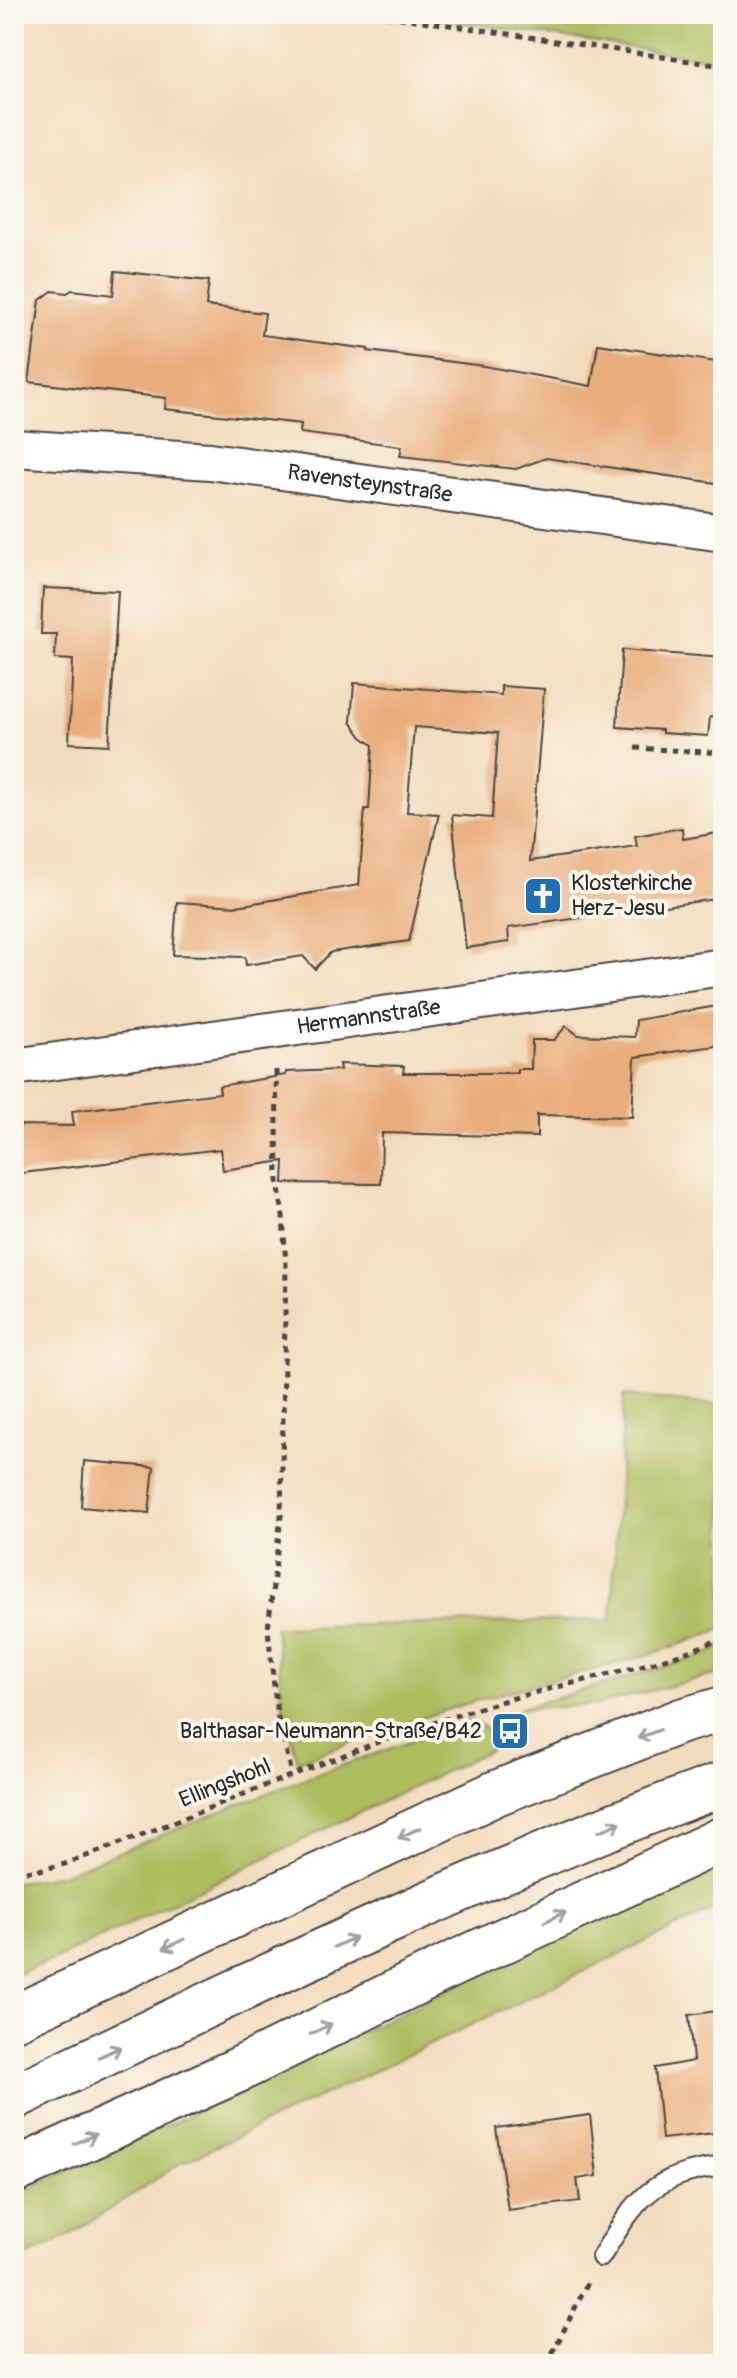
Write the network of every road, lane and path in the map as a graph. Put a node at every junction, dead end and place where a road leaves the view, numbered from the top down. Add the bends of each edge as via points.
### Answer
1 (27, 14) edge
2 (375, 14) edge
3 (14, 16) edge
4 (723, 66) edge
5 (14, 448) edge
6 (723, 533) edge
7 (635, 748) dead end
8 (723, 753) edge
9 (723, 967) edge
10 (14, 1067) edge
11 (277, 1072) dead end
12 (723, 1638) edge
13 (723, 1709) edge
14 (292, 1773) junction
15 (723, 1784) edge
16 (723, 1839) edge
17 (14, 1872) edge
18 (14, 2018) edge
19 (14, 2097) edge
20 (723, 2166) edge
21 (14, 2171) edge
22 (601, 2257) joint
23 (547, 2364) edge

1 - 3 path
2 - 4 path
5 - 6 street, Ravensteynstraße via 210,461
7 - 8 path
9 - 10 street, Hermannstraße
11 - 14 path via 278,1181 286,1267 281,1516 268,1629 277,1715
12 - 14 path, Ellingshohl via 635,1668 496,1703
13 -> 18 highway via 496,1793
14 - 17 path, Ellingshohl via 65,1864
19 -> 15 highway via 459,1889
21 -> 16 highway
20 - 22 lane via 693,2169 652,2188
22 - 23 path

